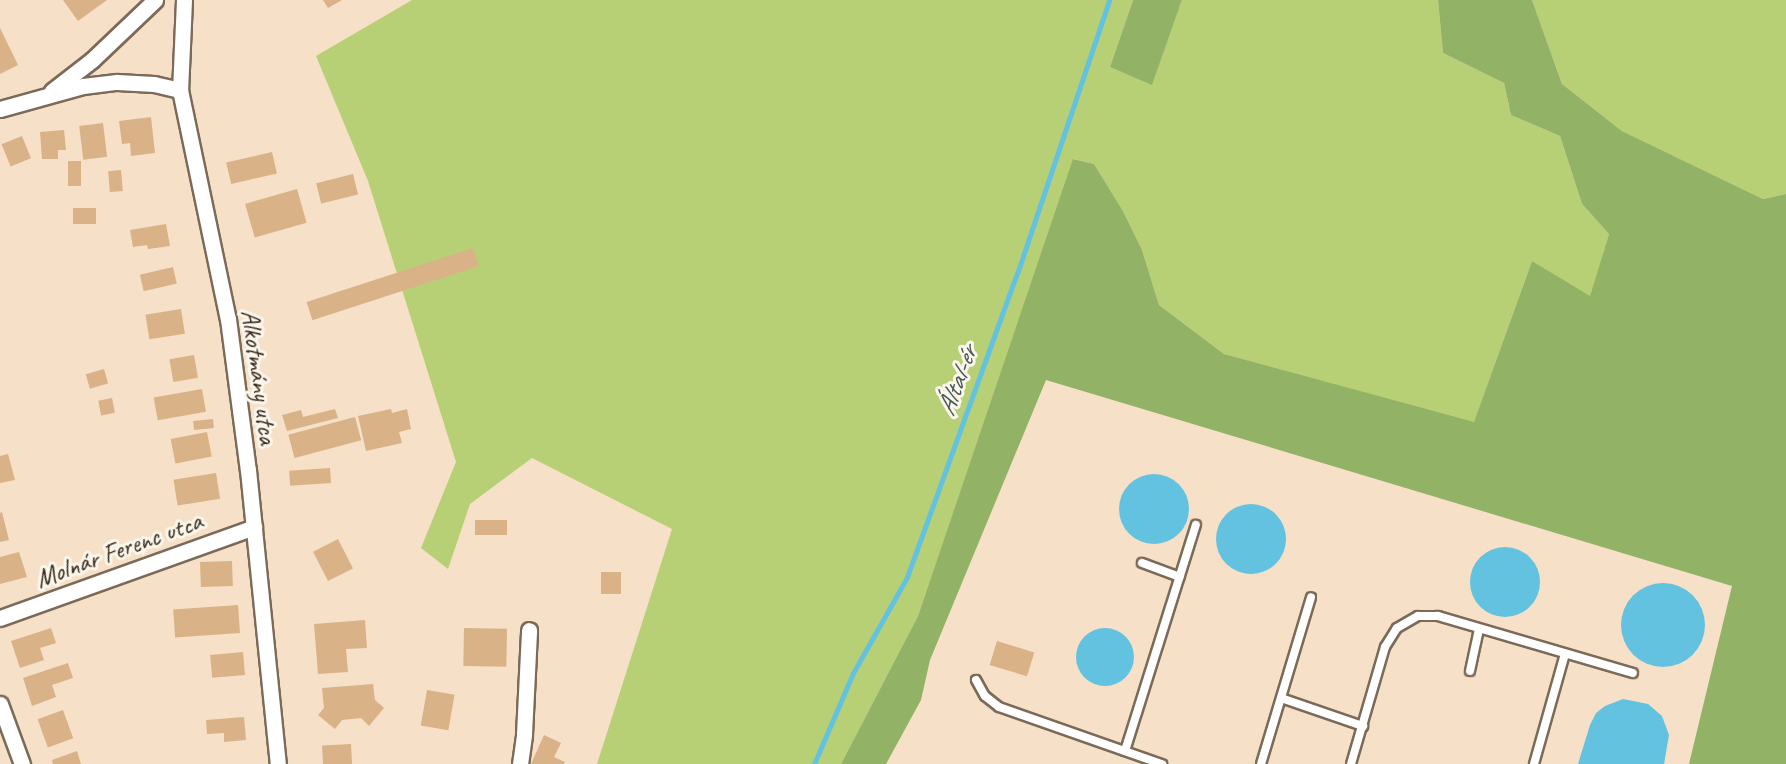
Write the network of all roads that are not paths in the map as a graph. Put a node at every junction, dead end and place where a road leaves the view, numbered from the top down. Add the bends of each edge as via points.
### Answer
1 (155, 0) edge
2 (184, 0) edge
3 (180, 90) junction
4 (47, 94) junction
5 (0, 109) edge
6 (1196, 525) dead end
7 (254, 527) junction
8 (1142, 563) dead end
9 (1180, 577) junction
10 (1311, 597) dead end
11 (0, 618) edge
12 (1479, 629) junction
13 (529, 630) dead end
14 (1565, 654) junction
15 (1470, 671) dead end
16 (1633, 673) dead end
17 (976, 680) dead end
18 (1281, 698) junction
19 (0, 704) edge
20 (1363, 726) junction
21 (1125, 751) junction
22 (22, 764) edge
23 (278, 764) edge
24 (520, 764) edge
25 (1162, 764) edge
26 (1261, 764) edge
27 (1351, 764) edge
28 (1534, 764) edge

1 - 4 street via 92,60
2 - 3 street, Alkotmány utca
3 - 4 street via 117,82
3 - 7 street, Alkotmány utca via 228,319
4 - 5 street
6 - 9 lane
7 - 11 street, Molnár Ferenc utca
7 - 23 street, Alkotmány utca
8 - 9 lane
9 - 21 lane
10 - 18 lane
12 - 14 lane
12 - 15 lane
12 - 20 lane via 1428,614 1397,628 1385,647
13 - 24 street
14 - 16 lane
14 - 28 lane
17 - 21 lane via 985,696 999,707
18 - 20 lane
18 - 26 lane
19 - 22 street
20 - 27 lane
21 - 25 lane

